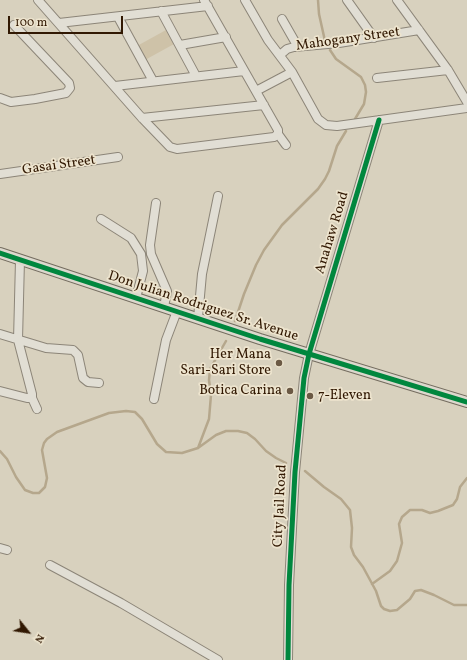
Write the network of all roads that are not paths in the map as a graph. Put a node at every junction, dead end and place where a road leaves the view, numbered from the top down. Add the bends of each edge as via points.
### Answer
1 (38, 0) edge
2 (245, 0) edge
3 (347, 0) edge
4 (397, 0) edge
5 (206, 3) edge
6 (162, 11) junction
7 (118, 16) junction
8 (282, 19) dead end
9 (59, 23) junction
10 (14, 25) dead end
11 (418, 30) junction
12 (226, 37) junction
13 (374, 38) junction
14 (180, 45) junction
15 (298, 47) junction
16 (280, 55) junction
17 (244, 70) junction
18 (448, 70) junction
19 (292, 72) junction
20 (196, 76) junction
21 (377, 78) dead end
22 (153, 81) junction
23 (114, 86) junction
24 (256, 91) junction
25 (0, 98) edge
26 (467, 102) edge
27 (264, 105) junction
28 (467, 108) edge
29 (142, 118) junction
30 (380, 120) junction
31 (278, 134) junction
32 (286, 145) dead end
33 (118, 157) dead end
34 (0, 174) edge
35 (218, 196) dead end
36 (156, 203) dead end
37 (101, 219) dead end
38 (0, 253) edge
39 (20, 260) junction
40 (136, 298) junction
41 (164, 307) junction
42 (177, 311) junction
43 (198, 318) junction
44 (0, 334) edge
45 (18, 340) junction
46 (309, 354) junction
47 (99, 383) dead end
48 (0, 391) edge
49 (32, 398) junction
50 (154, 399) dead end
51 (467, 402) edge
52 (37, 409) dead end
53 (50, 565) dead end
54 (218, 660) edge
55 (288, 660) edge

1 - 9 street
2 - 16 street via 268,40
3 - 13 street
4 - 11 street
5 - 6 street
5 - 12 street
6 - 7 street
6 - 14 street
7 - 9 street
7 - 22 street
8 - 15 street
9 - 23 street
10 - 25 street via 69,83 70,88 66,93 11,102
11 - 13 street, Mahogany Street
11 - 18 street
12 - 14 street
12 - 17 street
13 - 15 street, Mahogany Street
14 - 20 street
15 - 16 street, Mahogany Street via 287,49
16 - 19 street
17 - 20 street
17 - 24 street
18 - 21 street
18 - 26 street
19 - 24 street
19 - 30 street via 318,119 326,125 337,126
20 - 22 street
22 - 23 street
23 - 29 street
24 - 27 street
27 - 29 street
27 - 31 street
28 - 30 street
29 - 31 street via 166,145 177,149 274,137
30 - 46 street, Anahaw Road
31 - 32 street
33 - 34 street, Gasai Street
35 - 43 street via 202,274
36 - 41 street via 150,245 151,254 167,291
37 - 40 street via 131,238 141,254 143,271
38 - 39 main road, Don Julian Rodriguez Sr. Avenue
39 - 40 main road, Don Julian Rodriguez Sr. Avenue
39 - 45 street
40 - 41 main road, Don Julian Rodriguez Sr. Avenue
41 - 42 main road, Don Julian Rodriguez Sr. Avenue
42 - 43 main road, Don Julian Rodriguez Sr. Avenue
42 - 50 street via 166,340
43 - 46 main road, Don Julian Rodriguez Sr. Avenue
44 - 45 street
45 - 47 street via 46,348 74,350 78,355 83,378 88,382
45 - 49 street
46 - 51 main road, Don Julian Rodriguez Sr. Avenue
46 - 55 street, City Jail Road via 304,378 295,472 288,585
48 - 49 street
49 - 52 street
53 - 54 street

